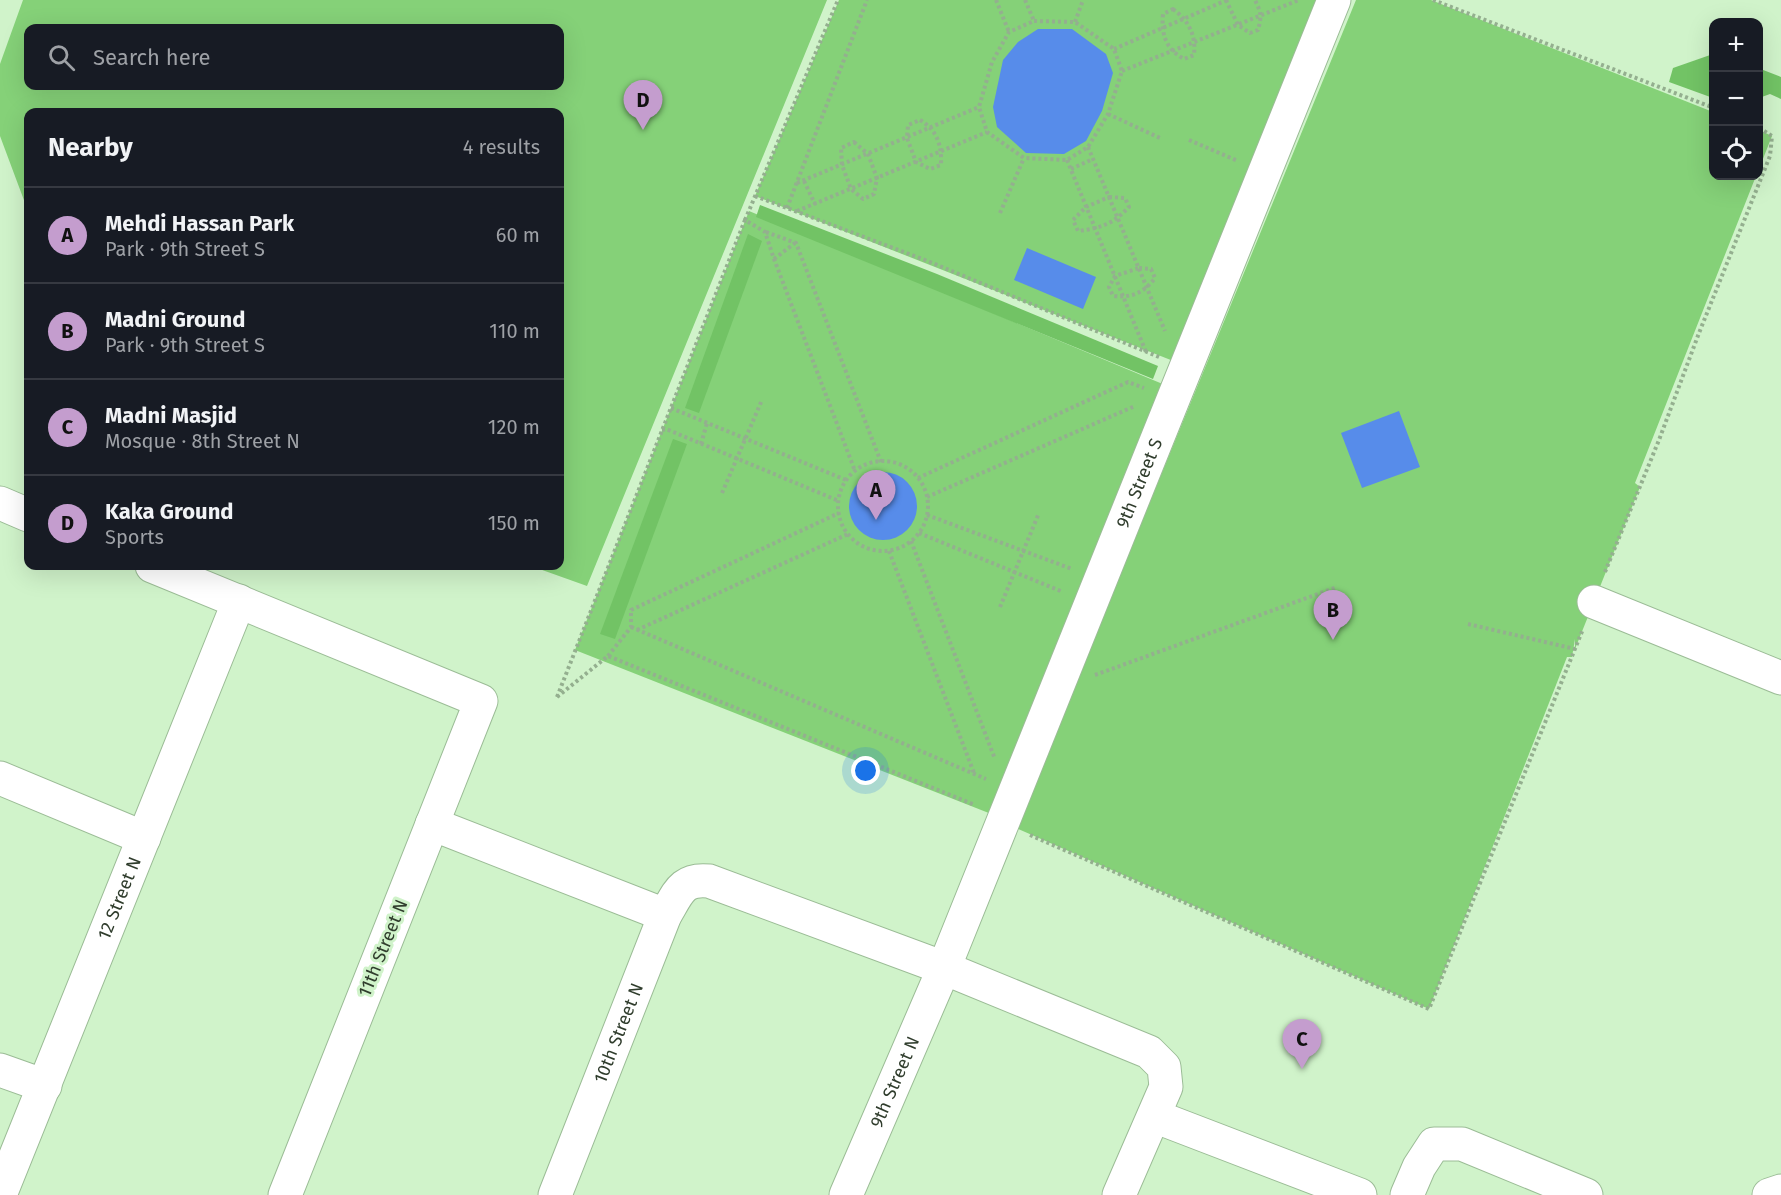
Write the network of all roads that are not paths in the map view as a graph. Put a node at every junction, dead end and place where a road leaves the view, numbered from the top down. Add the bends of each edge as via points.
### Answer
1 (1334, 0) edge
2 (0, 503) edge
3 (24, 513) edge
4 (162, 570) edge
5 (239, 601) junction
6 (1593, 602) dead end
7 (1781, 678) edge
8 (0, 778) edge
9 (432, 824) junction
10 (144, 838) junction
11 (665, 915) junction
12 (944, 968) junction
13 (0, 1070) edge
14 (45, 1086) junction
15 (1154, 1116) junction
16 (1781, 1191) edge
17 (0, 1195) edge
18 (285, 1195) edge
19 (555, 1195) edge
20 (846, 1195) edge
21 (1119, 1195) edge
22 (1360, 1195) edge
23 (1407, 1195) edge
24 (1587, 1195) edge
25 (1769, 1195) edge

1 - 12 street, 9th Street S
2 - 3 street
4 - 5 street
5 - 9 street, 11th Street N via 481,701
5 - 10 street, 12 Street N
6 - 7 street
8 - 10 street
9 - 11 street
9 - 18 street, 11th Street N
10 - 14 street, 12 Street N
11 - 12 street, 10th Street N via 684,885 696,880 709,881
11 - 19 street, 10th Street N
12 - 15 street via 1149,1052 1164,1067 1166,1087
12 - 20 street, 9th Street N
13 - 14 street
14 - 17 street, 12 Street N
15 - 21 street
15 - 22 street
16 - 25 street
23 - 24 street via 1434,1144 1462,1144

